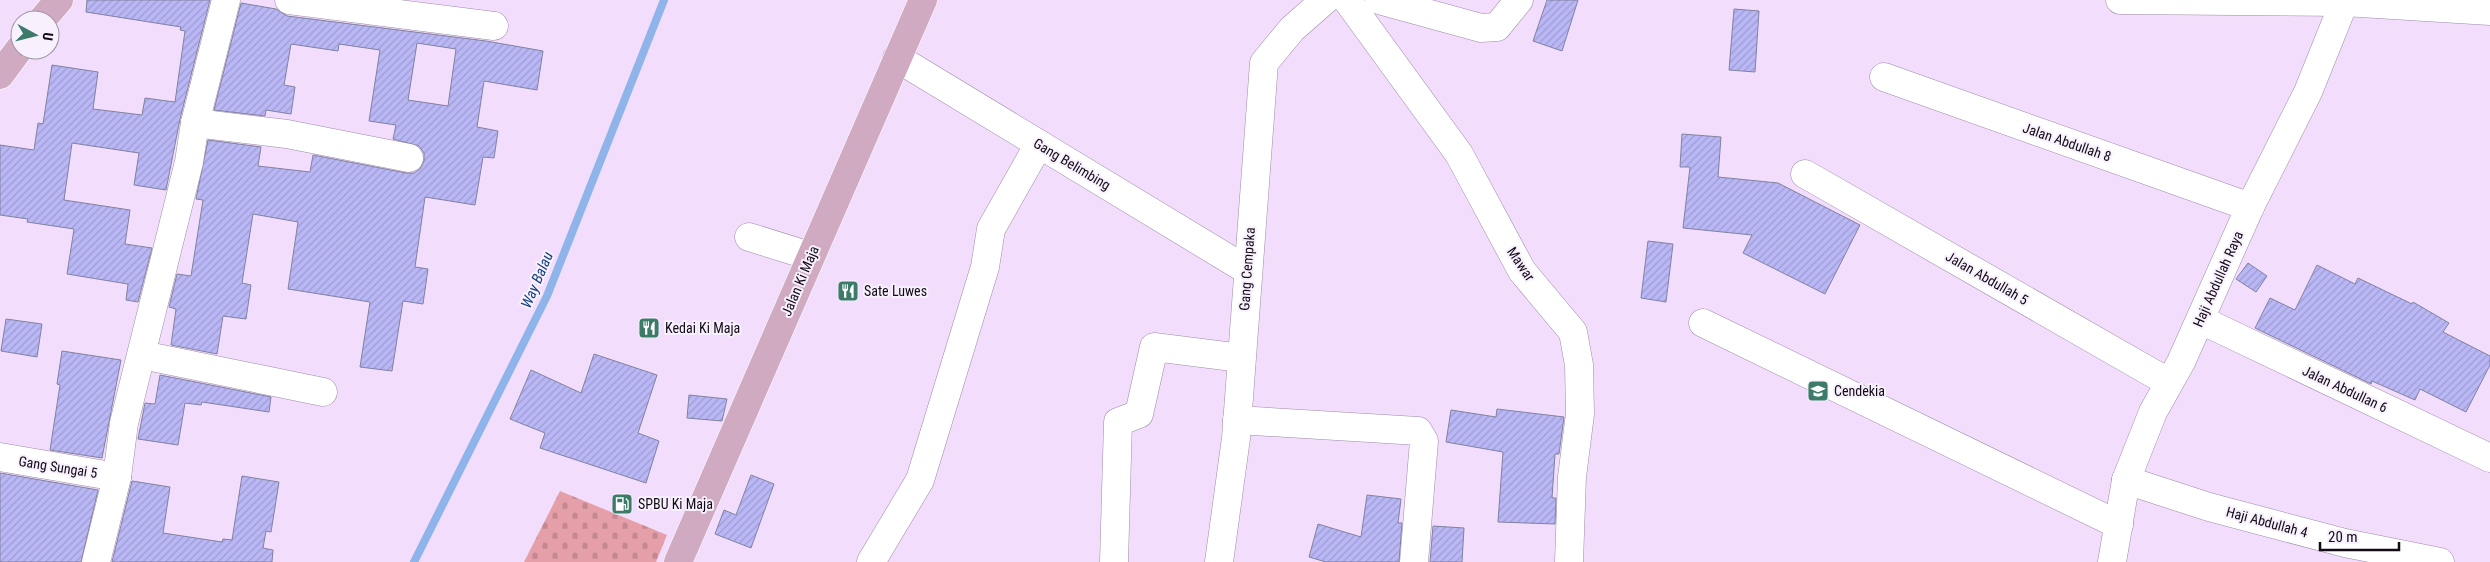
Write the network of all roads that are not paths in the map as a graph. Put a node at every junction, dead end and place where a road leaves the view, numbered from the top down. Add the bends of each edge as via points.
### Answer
1 (59, 0) edge
2 (226, 0) edge
3 (290, 0) edge
4 (923, 0) edge
5 (1325, 0) edge
6 (1347, 0) edge
7 (1379, 0) edge
8 (1519, 0) edge
9 (2120, 0) edge
10 (2344, 1) edge
11 (50, 10) edge
12 (2490, 11) edge
13 (494, 26) dead end
14 (897, 58) junction
15 (11, 60) edge
16 (0, 75) edge
17 (1884, 78) dead end
18 (195, 123) junction
19 (1039, 144) junction
20 (409, 158) dead end
21 (1805, 174) dead end
22 (2250, 207) junction
23 (749, 237) dead end
24 (810, 256) junction
25 (1247, 270) junction
26 (2200, 320) junction
27 (1702, 323) dead end
28 (142, 355) junction
29 (1241, 358) junction
30 (2168, 382) junction
31 (323, 392) dead end
32 (1237, 420) junction
33 (0, 457) edge
34 (2490, 458) edge
35 (117, 476) junction
36 (2126, 480) junction
37 (2119, 525) junction
38 (96, 562) edge
39 (678, 562) edge
40 (871, 562) edge
41 (1114, 562) edge
42 (1219, 562) edge
43 (1414, 562) edge
44 (1569, 562) edge
45 (2112, 562) edge
46 (2440, 562) edge

1 - 11 main road
2 - 18 street
3 - 13 street
4 - 14 main road, Jalan Ki Maja
5 - 25 street, Gang Cempaka via 1292,29 1264,64
6 - 44 street, Mawar via 1459,154 1522,271 1574,332 1579,365 1580,414 1572,477
7 - 8 street via 1482,28 1497,27
9 - 10 street
10 - 12 street
10 - 22 street, Haji Abdullah Raya via 2308,92
14 - 19 street, Gang Belimbing
14 - 24 main road, Jalan Ki Maja
15 - 16 main road
17 - 22 street, Jalan Abdullah 8
18 - 20 street via 287,134
18 - 28 street via 190,162
19 - 25 street, Gang Belimbing
19 - 40 street via 991,229 985,267 920,480
21 - 30 street, Jalan Abdullah 5
22 - 26 street, Haji Abdullah Raya
23 - 24 street
24 - 39 main road, Jalan Ki Maja
25 - 29 street, Gang Cempaka
26 - 30 street, Haji Abdullah Raya
26 - 34 street, Jalan Abdullan 6
27 - 37 street
28 - 31 street
28 - 35 street via 124,423
29 - 32 street, Gang Cempaka
29 - 41 street via 1154,347 1139,414 1118,422
30 - 36 street, Haji Abdullah Raya
32 - 42 street, Gang Cempaka
32 - 43 street via 1418,432 1424,441
33 - 35 street, Gang Sungai 5
35 - 38 street
36 - 37 street, Haji Abdullah Raya
36 - 46 street, Haji Abdullah 4 via 2345,543
37 - 45 street, Haji Abdullah Raya

